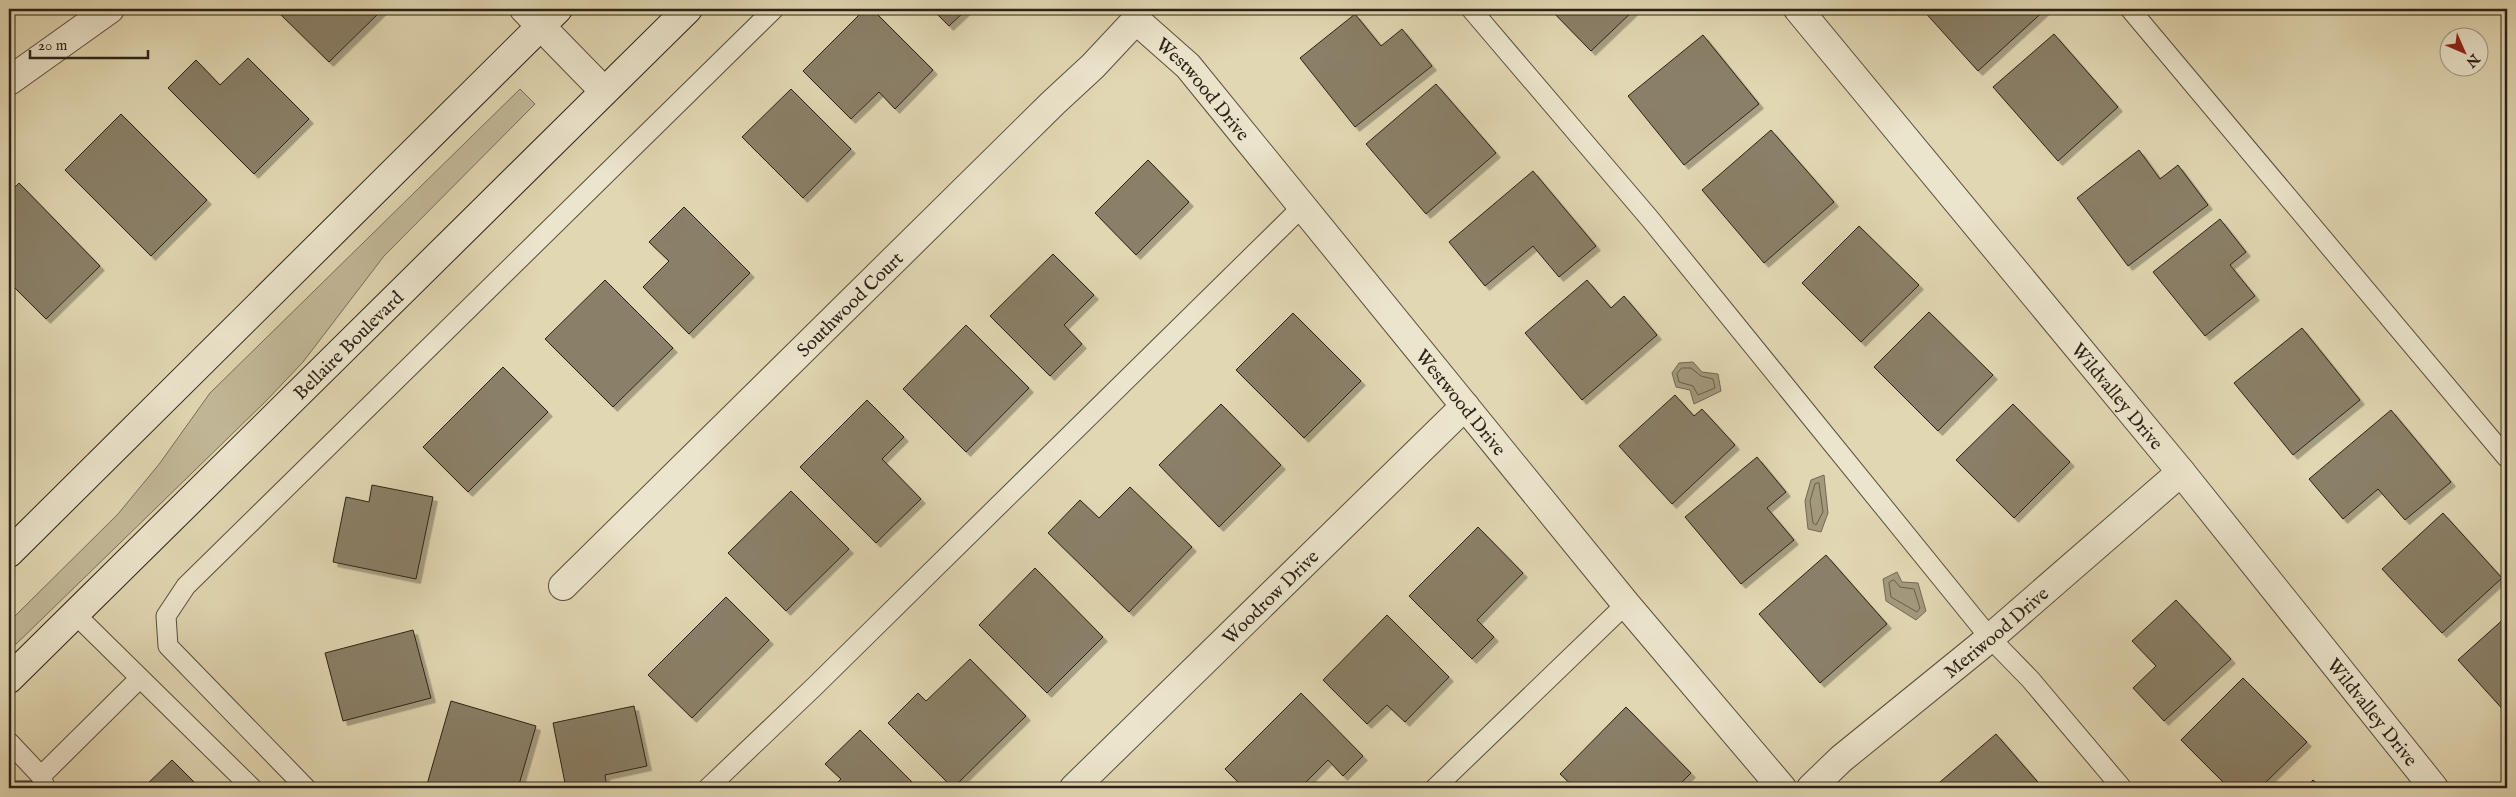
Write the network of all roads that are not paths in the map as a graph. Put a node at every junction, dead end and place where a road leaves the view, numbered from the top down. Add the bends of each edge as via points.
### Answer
1 (110, 9) edge
2 (688, 9) edge
3 (774, 9) edge
4 (1470, 9) edge
5 (1798, 9) edge
6 (2130, 9) edge
7 (541, 14) edge
8 (1136, 20) joint
9 (9, 81) edge
10 (604, 92) junction
11 (1302, 207) junction
12 (1465, 406) junction
13 (2507, 458) edge
14 (2181, 472) junction
15 (9, 553) edge
16 (564, 586) dead end
17 (1626, 604) junction
18 (75, 614) junction
19 (1990, 638) junction
20 (140, 678) junction
21 (9, 679) edge
22 (9, 742) edge
23 (43, 782) edge
24 (252, 788) edge
25 (306, 788) edge
26 (708, 788) edge
27 (1074, 788) edge
28 (1435, 788) edge
29 (1782, 788) edge
30 (1811, 788) edge
31 (2122, 788) edge
32 (2434, 788) edge

1 - 9 street
2 - 10 street, Bellaire Boulevard
3 - 25 lane via 186,586 166,616 168,646
4 - 19 lane via 1650,219
5 - 14 street, Wildvalley Drive
6 - 13 lane
7 - 10 street
7 - 15 street
8 - 11 street, Westwood Drive via 1188,66
8 - 16 street, Southwood Court
10 - 18 street, Bellaire Boulevard
11 - 12 street, Westwood Drive
11 - 26 lane via 816,686
12 - 17 street, Westwood Drive
12 - 27 street, Woodrow Drive
14 - 19 street, Meriwood Drive
14 - 32 street, Wildvalley Drive
17 - 28 lane
17 - 29 street, Westwood Drive
18 - 20 lane
18 - 21 street, Bellaire Boulevard
19 - 30 street, Meriwood Drive via 1841,759
19 - 31 lane via 2030,679
20 - 23 lane
20 - 24 lane
22 - 23 lane

